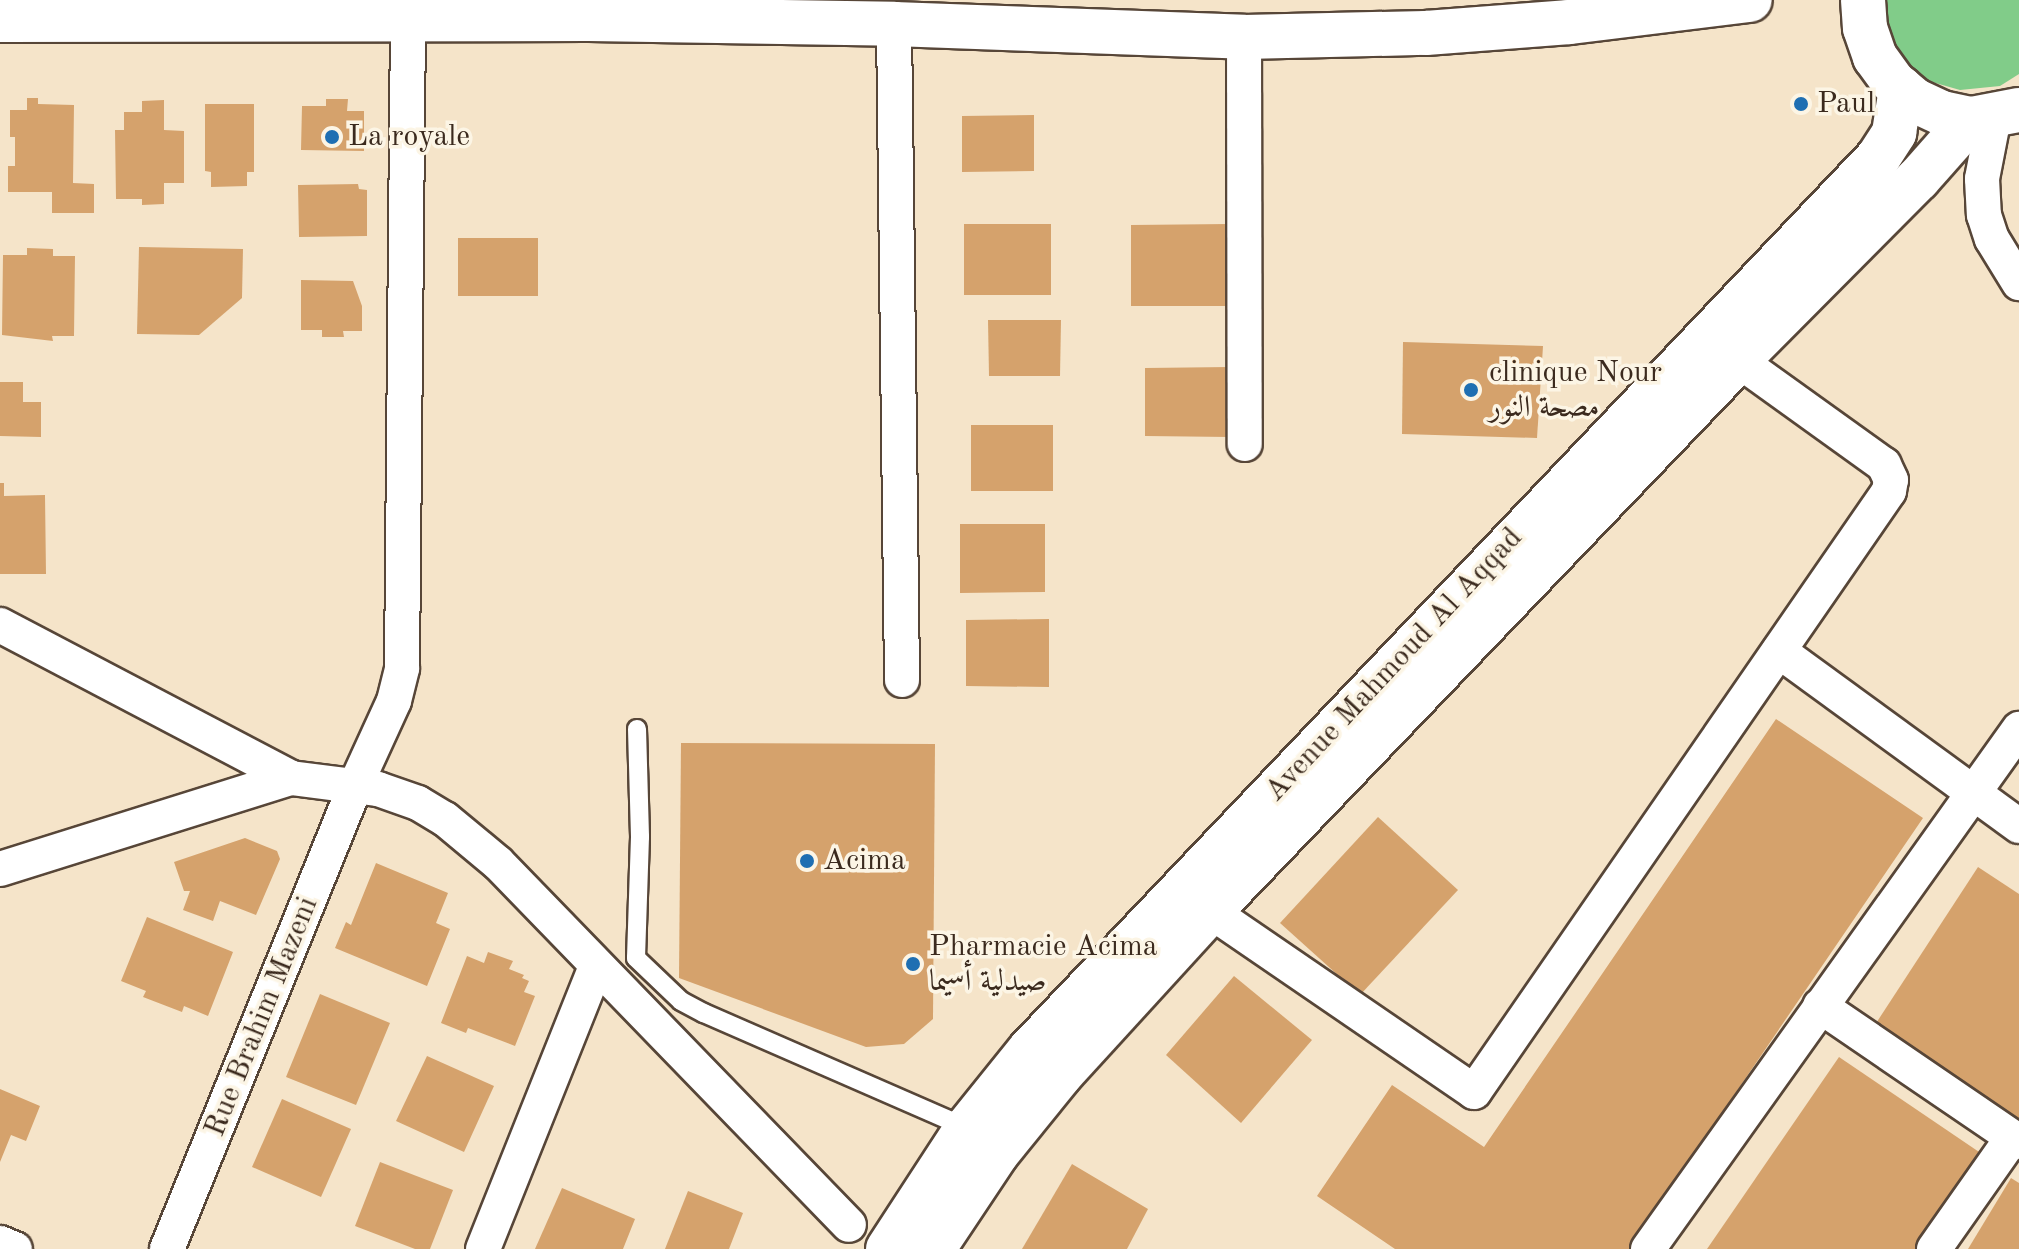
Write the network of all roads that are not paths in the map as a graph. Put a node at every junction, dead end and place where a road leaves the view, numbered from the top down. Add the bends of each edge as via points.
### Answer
1 (1750, 0) edge
2 (1863, 0) edge
3 (408, 18) junction
4 (0, 20) edge
5 (894, 24) junction
6 (1244, 37) junction
7 (1901, 89) junction
8 (1994, 115) edge
9 (2019, 283) edge
10 (1738, 360) junction
11 (1245, 444) dead end
12 (0, 625) edge
13 (1779, 651) junction
14 (902, 680) dead end
15 (637, 729) dead end
16 (2019, 729) edge
17 (291, 778) junction
18 (356, 784) junction
19 (1973, 794) junction
20 (2019, 826) edge
21 (0, 869) edge
22 (1210, 911) junction
23 (596, 966) junction
24 (1820, 1006) junction
25 (967, 1128) junction
26 (2016, 1140) edge
27 (849, 1225) dead end
28 (0, 1243) edge
29 (15, 1249) edge
30 (167, 1249) edge
31 (483, 1249) edge
32 (888, 1249) edge
33 (933, 1249) edge
34 (1648, 1249) edge
35 (1934, 1249) edge

1 - 6 main road via 1426,33
2 - 7 main road via 1872,48
3 - 4 main road
3 - 5 main road
3 - 18 street, Rue Brahim Mazeni via 402,668 394,701
5 - 6 main road
5 - 14 street
6 - 11 street
7 - 8 main road via 1933,110
7 - 25 main road, Avenue Mahmoud Al Aqqad via 1894,133 1878,158 1051,1027
8 - 9 street via 1982,179 1984,215
8 - 10 main road, Avenue Mahmoud Al Aqqad via 1918,179
10 - 13 street via 1884,465 1891,480 1886,498
10 - 22 main road, Avenue Mahmoud Al Aqqad
12 - 17 street
13 - 19 street
13 - 22 street via 1474,1092
15 - 25 lane via 636,958 681,1001 704,1013
16 - 19 street
17 - 18 street
17 - 21 street
18 - 23 street via 407,799 445,819 498,863
18 - 30 street, Rue Brahim Mazeni
19 - 20 street
19 - 24 street
22 - 33 main road, Avenue Mahmoud Al Aqqad via 1061,1074 997,1153
23 - 27 street
23 - 31 street
24 - 26 street
24 - 34 street
25 - 32 main road, Avenue Mahmoud Al Aqqad
26 - 35 street
28 - 29 street

